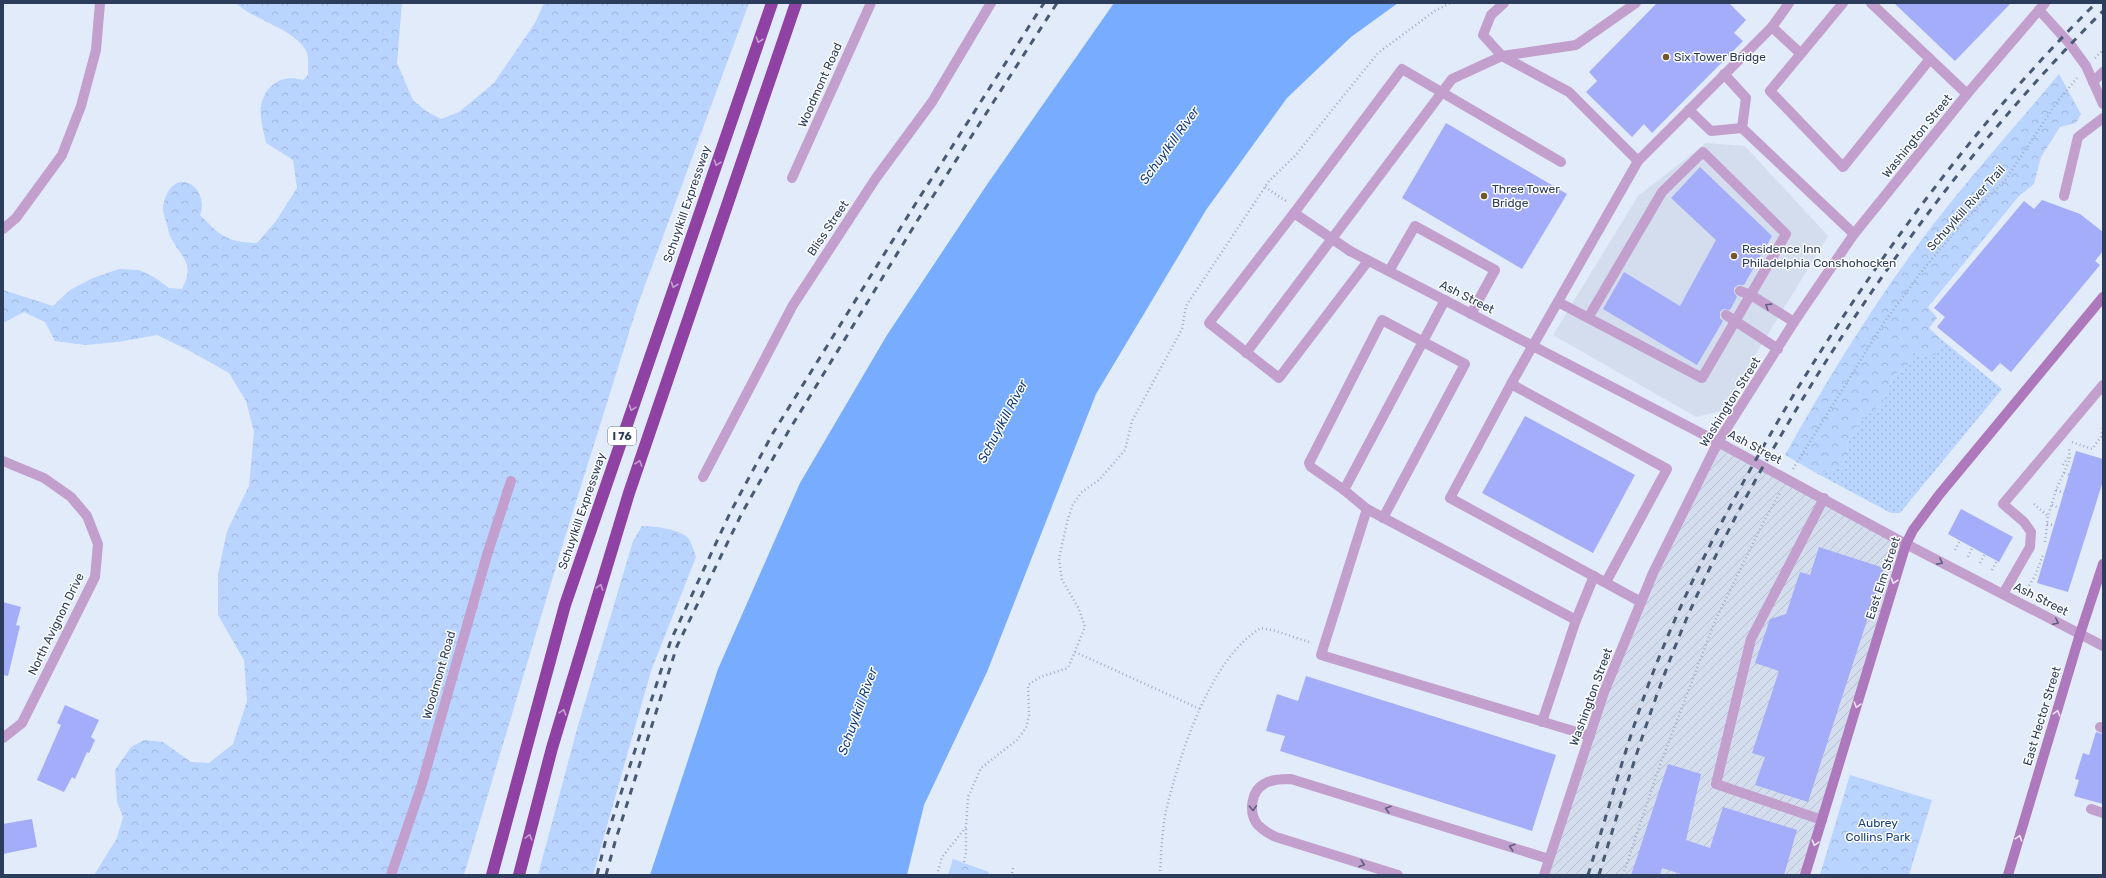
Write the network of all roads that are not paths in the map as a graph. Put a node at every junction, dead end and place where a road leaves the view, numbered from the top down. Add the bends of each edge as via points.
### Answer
1 (100, 3) edge
2 (772, 3) edge
3 (796, 3) edge
4 (871, 3) edge
5 (991, 3) edge
6 (1504, 3) edge
7 (1636, 3) edge
8 (1789, 3) edge
9 (1843, 3) edge
10 (1871, 3) edge
11 (2042, 6) edge
12 (1772, 27) junction
13 (1800, 53) junction
14 (1502, 56) junction
15 (1930, 59) junction
16 (2103, 72) edge
17 (1724, 74) junction
18 (2093, 82) junction
19 (1441, 92) junction
20 (1967, 94) junction
21 (2103, 104) edge
22 (1689, 110) junction
23 (2103, 118) edge
24 (1742, 128) junction
25 (1638, 161) junction
26 (1561, 162) dead end
27 (792, 178) dead end
28 (2064, 196) dead end
29 (1294, 213) junction
30 (3, 229) edge
31 (1854, 234) junction
32 (1332, 238) junction
33 (1368, 261) junction
34 (1389, 271) junction
35 (1740, 291) dead end
36 (1750, 295) junction
37 (2103, 297) edge
38 (1445, 300) junction
39 (1558, 302) junction
40 (1472, 314) junction
41 (1726, 315) dead end
42 (1588, 318) junction
43 (1734, 322) junction
44 (1794, 322) junction
45 (1422, 341) junction
46 (1532, 346) junction
47 (1778, 349) junction
48 (1246, 353) junction
49 (1511, 384) junction
50 (2103, 385) edge
51 (1718, 442) junction
52 (3, 461) edge
53 (703, 477) dead end
54 (511, 481) dead end
55 (1344, 490) junction
56 (1824, 498) junction
57 (1367, 509) junction
58 (1383, 518) junction
59 (1906, 544) junction
60 (2103, 564) edge
61 (1594, 576) junction
62 (1606, 582) junction
63 (2003, 594) junction
64 (1642, 602) junction
65 (1576, 620) junction
66 (2080, 634) junction
67 (2103, 646) edge
68 (1542, 722) junction
69 (1590, 736) junction
70 (3, 738) edge
71 (2091, 809) dead end
72 (2103, 813) edge
73 (1822, 820) junction
74 (1549, 859) junction
75 (391, 875) edge
76 (492, 875) edge
77 (519, 875) edge
78 (1398, 875) edge
79 (1544, 875) edge
80 (1805, 875) edge
81 (2008, 875) edge

1 - 30 street via 96,50 81,106 62,155 16,218
2 -> 76 highway, Schuylkill Expressway / I 76 via 565,606
77 -> 3 highway, I 76 via 552,748 629,493
4 - 27 street, Woodmont Road
5 - 53 street, Bliss Street via 932,102 881,172 793,305
6 - 14 street via 1491,15 1483,35
7 - 14 street via 1576,45
8 - 12 street
9 - 13 street
10 - 15 street
11 - 18 street via 2086,66
11 - 20 street, Washington Street
12 - 13 street
12 - 17 street
13 - 15 street via 1770,91 1843,168
14 - 19 street via 1452,79
14 - 25 street via 1569,92
15 - 20 street
16 - 18 street
17 - 22 street
17 - 24 street via 1746,98
18 - 21 street
19 - 26 street
19 - 29 street via 1402,69
19 - 32 street
20 - 31 street, Washington Street
22 - 24 street via 1711,131
22 - 25 street
23 - 28 street via 2078,137
24 - 31 street
25 - 39 street
29 - 32 street, Ash Street
29 - 48 street via 1209,323
31 - 44 street, Washington Street
32 - 33 street, Ash Street
32 - 48 street
33 - 34 street, Ash Street
33 - 48 street via 1279,378
34 - 38 street, Ash Street
34 - 40 street via 1415,226 1495,270
35 - 36 street
36 - 42 street via 1786,234 1703,152 1662,192
36 - 43 street
44 -> 36 street
37 - 59 main road, East Elm Street via 1939,495 1913,530
38 - 40 street, Ash Street
38 - 45 street
39 - 42 street
39 - 46 street
40 - 46 street, Ash Street
41 - 43 street
42 - 43 street via 1702,378
43 - 47 street
44 - 47 street, Washington Street
45 - 55 street
45 - 55 street via 1382,320 1375,333 1309,463 1311,468
45 - 58 street via 1465,364
46 - 49 street
46 - 51 street, Ash Street
47 - 51 street, Washington Street
49 - 61 street via 1450,498
49 - 62 street via 1667,469
50 - 63 street via 2003,504 2024,522 2031,532 2030,547
51 - 56 street, Ash Street
51 - 64 street, Washington Street via 1653,573
52 - 70 street, North Avignon Drive via 44,478 71,497 88,516 98,544 95,577 22,723
54 - 75 street, Woodmont Road via 487,555 422,784
55 - 57 street
56 - 59 street, Ash Street
56 - 73 street via 1751,639 1716,784
57 - 58 street
57 - 68 street via 1321,655
58 - 65 street
59 -> 63 street, Ash Street
59 -> 73 main road, East Elm Street
60 - 66 main road, East Hector Street
61 - 62 street
61 - 65 street
62 - 64 street
63 -> 66 street, Ash Street
64 - 69 street, Washington Street via 1604,692
65 - 68 street
66 - 67 street, Ash Street
81 -> 66 main road, East Hector Street
68 - 69 street
69 - 74 street, Washington Street
71 - 72 street
73 -> 80 main road, East Elm Street
74 -> 78 street via 1292,779 1264,784 1254,795 1252,811 1257,824 1268,833
74 - 79 street, Washington Street

